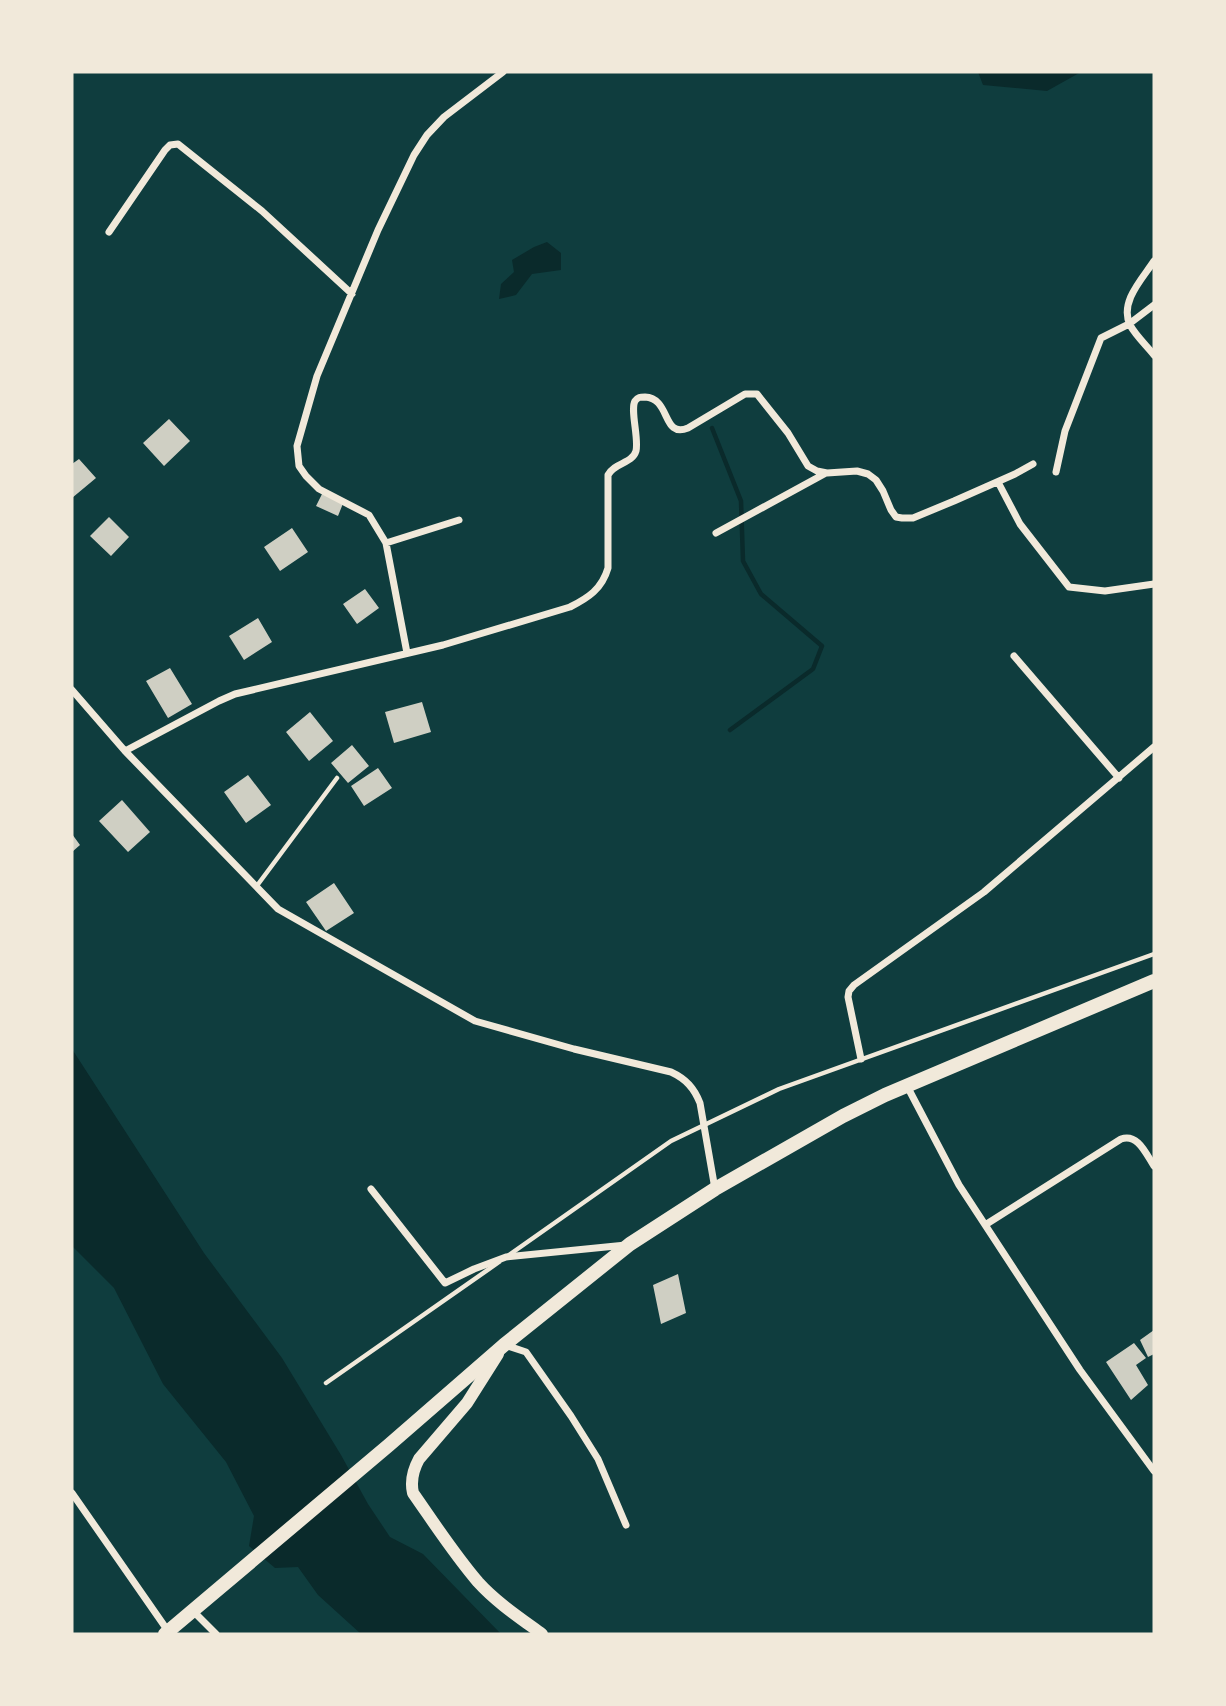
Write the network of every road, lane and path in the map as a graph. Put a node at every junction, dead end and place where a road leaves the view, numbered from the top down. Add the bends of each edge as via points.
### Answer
1 (503, 72) edge
2 (109, 232) dead end
3 (1154, 261) edge
4 (352, 294) junction
5 (1154, 304) edge
6 (1129, 324) junction
7 (1154, 355) edge
8 (1033, 464) dead end
9 (1056, 472) dead end
10 (827, 473) junction
11 (998, 482) junction
12 (459, 520) dead end
13 (716, 533) dead end
14 (386, 543) junction
15 (1154, 584) edge
16 (407, 653) junction
17 (1014, 656) dead end
18 (72, 690) edge
19 (1154, 747) edge
20 (125, 751) junction
21 (337, 778) dead end
22 (1119, 778) junction
23 (256, 887) junction
24 (1154, 954) edge
25 (1154, 981) edge
26 (861, 1059) junction
27 (907, 1086) junction
28 (704, 1126) junction
29 (1154, 1166) edge
30 (371, 1189) dead end
31 (715, 1189) junction
32 (985, 1225) junction
33 (630, 1244) junction
34 (506, 1257) junction
35 (504, 1345) junction
36 (326, 1383) dead end
37 (1154, 1471) edge
38 (72, 1493) edge
39 (626, 1525) dead end
40 (193, 1611) junction
41 (167, 1633) edge
42 (216, 1634) edge
43 (542, 1634) edge

1 - 4 street via 427,135 401,180
2 - 4 street via 165,150 178,144 262,211
3 - 6 street via 1128,300
4 - 14 street via 317,376 297,446 299,466 319,489 369,515
5 - 6 street
6 - 7 street
6 - 9 street via 1101,338 1065,431
8 - 11 street
10 - 11 street via 868,474 896,517 913,519
10 - 13 street
10 - 16 street via 808,466 757,394 745,394 679,430 670,424 658,401 637,398 634,455 611,468 608,475 608,568 594,593 570,607
11 - 15 street via 1020,524 1069,587 1105,591
12 - 14 street
14 - 16 street
16 - 20 street via 235,694
17 - 22 street
18 - 20 street
19 - 22 street
20 - 23 street
21 - 23 lane
22 - 26 street via 984,892 854,985 848,997
23 - 28 street via 278,909 475,1021 677,1075 696,1092
24 - 26 lane
25 - 27 highway
26 - 28 lane via 779,1089
27 - 31 highway via 843,1116
27 - 32 street via 958,1185
28 - 31 street
28 - 34 lane via 671,1142
29 - 32 street via 1135,1139 1126,1137
30 - 34 street via 445,1283
31 - 33 highway
32 - 37 street via 1080,1370
33 - 34 street
33 - 35 highway
34 - 36 lane
35 - 39 street via 526,1352 571,1416 598,1459
35 - 40 highway
35 - 43 main road via 467,1403 419,1459 411,1483 413,1493 479,1583
38 - 41 street
40 - 41 highway
40 - 42 street

